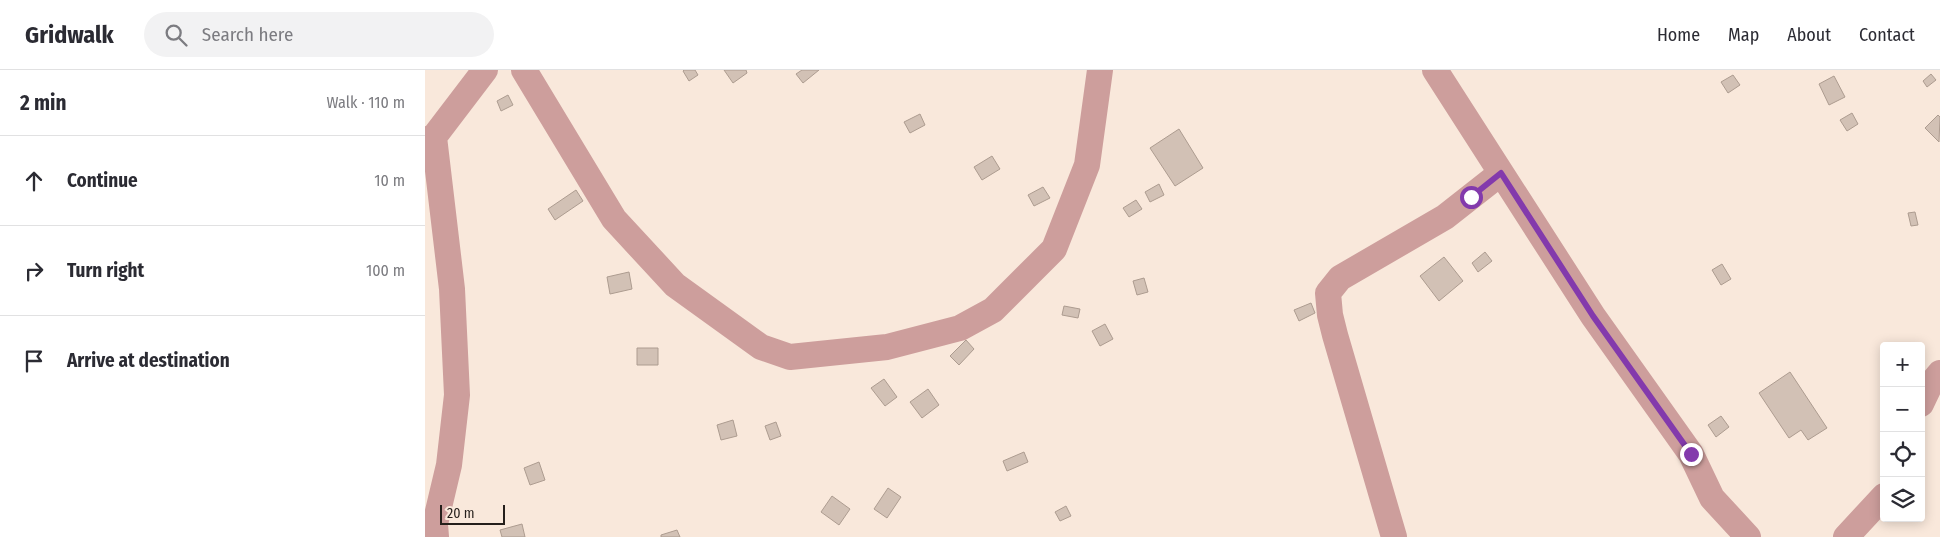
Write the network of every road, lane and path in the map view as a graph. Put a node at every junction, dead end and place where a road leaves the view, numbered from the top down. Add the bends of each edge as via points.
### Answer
1 (485, 70) edge
2 (525, 70) edge
3 (1100, 70) edge
4 (1435, 70) edge
5 (429, 138) edge
6 (1501, 173) junction
7 (1940, 373) edge
8 (1925, 396) edge
9 (1880, 500) edge
10 (436, 537) edge
11 (1394, 537) edge
12 (1749, 537) edge
13 (1846, 537) edge

1 - 5 street
2 - 3 street via 614,219 668,278 761,347 790,357 887,347 960,328 993,310 1054,249 1087,165
4 - 6 street
5 - 10 street via 452,290 457,395 449,464 435,524
6 - 11 street via 1445,217 1340,278 1328,293 1335,335
6 - 12 street via 1593,316 1691,454 1712,498
7 - 8 street
9 - 13 street

